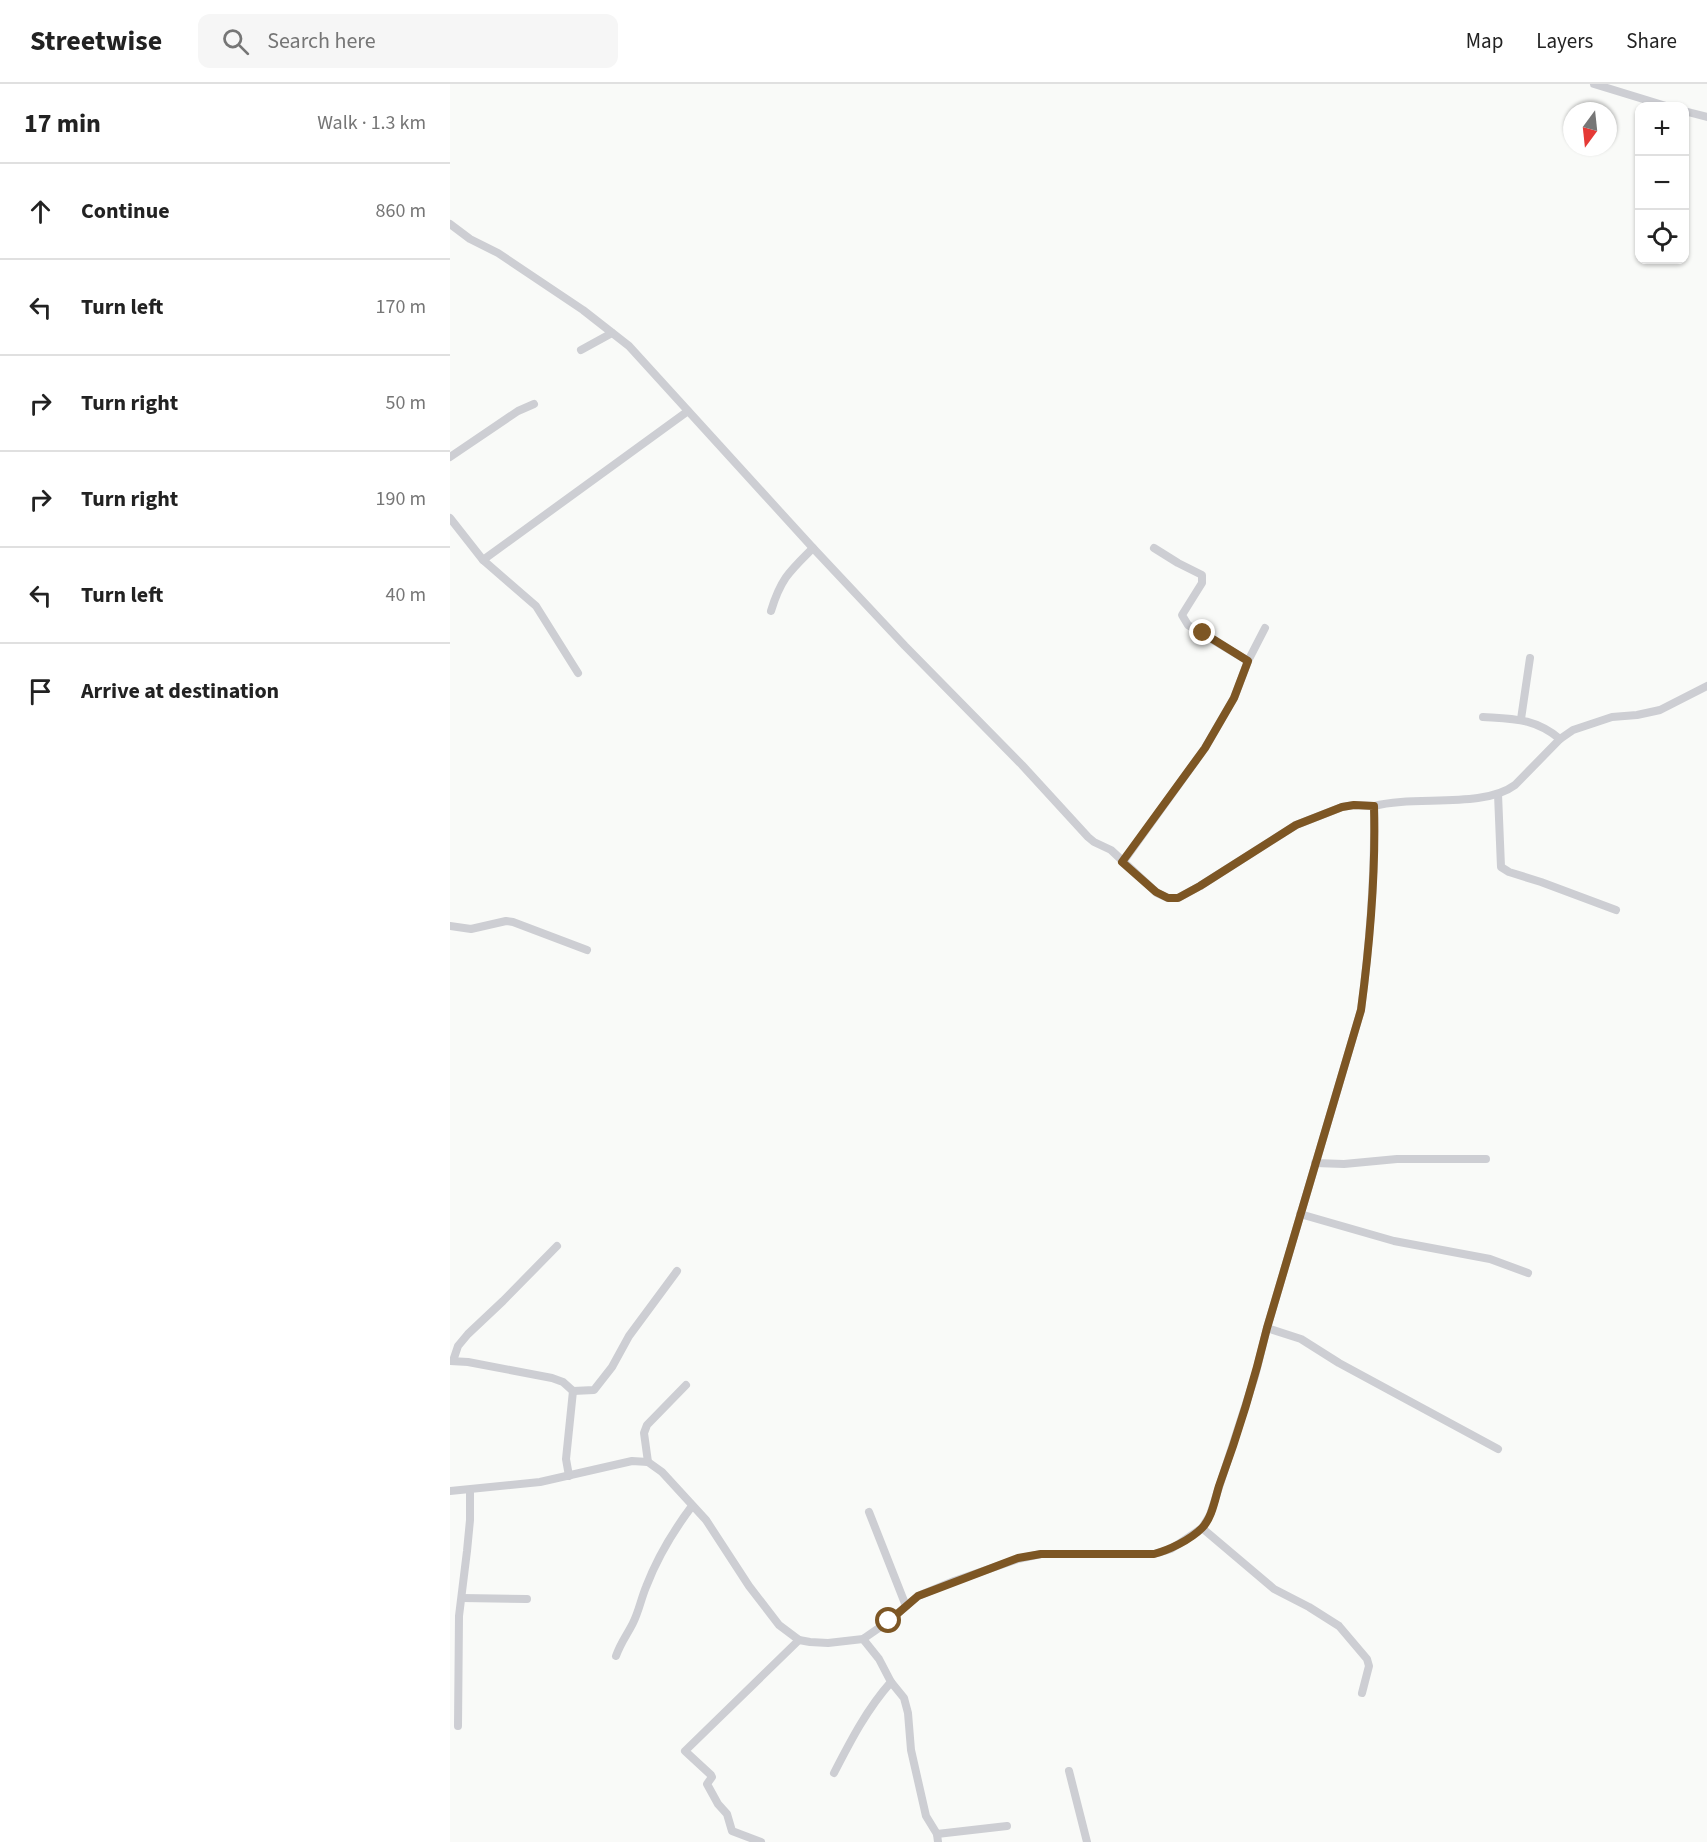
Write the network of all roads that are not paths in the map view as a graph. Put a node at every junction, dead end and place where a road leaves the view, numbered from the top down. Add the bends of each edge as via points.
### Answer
1 (1594, 84) edge
2 (1653, 102) edge
3 (1689, 112) edge
4 (1707, 117) edge
5 (450, 224) edge
6 (612, 333) junction
7 (581, 350) dead end
8 (534, 404) dead end
9 (688, 411) junction
10 (450, 457) edge
11 (450, 518) edge
12 (813, 548) junction
13 (1154, 548) dead end
14 (483, 560) junction
15 (771, 611) dead end
16 (1265, 628) dead end
17 (1530, 658) dead end
18 (1248, 661) junction
19 (578, 673) dead end
20 (1707, 686) edge
21 (1483, 717) dead end
22 (1521, 719) junction
23 (1560, 739) junction
24 (1498, 794) junction
25 (1374, 806) junction
26 (1122, 862) junction
27 (1616, 910) dead end
28 (450, 926) edge
29 (587, 950) dead end
30 (1486, 1159) dead end
31 (1315, 1162) junction
32 (1300, 1214) junction
33 (557, 1246) dead end
34 (677, 1271) dead end
35 (1528, 1273) dead end
36 (1267, 1328) junction
37 (452, 1361) edge
38 (686, 1385) dead end
39 (573, 1391) junction
40 (1498, 1449) dead end
41 (648, 1462) junction
42 (569, 1476) junction
43 (470, 1490) junction
44 (450, 1491) edge
45 (692, 1506) junction
46 (869, 1512) dead end
47 (1202, 1528) junction
48 (462, 1598) junction
49 (526, 1599) dead end
50 (906, 1606) junction
51 (863, 1639) junction
52 (799, 1641) junction
53 (616, 1656) dead end
54 (891, 1682) junction
55 (1362, 1693) dead end
56 (458, 1726) dead end
57 (1069, 1771) dead end
58 (834, 1773) dead end
59 (1007, 1826) dead end
60 (938, 1838) edge
61 (761, 1842) edge
62 (1087, 1842) edge

1 - 2 street
3 - 4 street
5 - 6 street
6 - 7 street
6 - 9 street via 629,346
8 - 10 street
9 - 12 street
9 - 14 street
11 - 14 street
12 - 15 street via 786,574
12 - 26 street via 1088,837 1111,850
13 - 18 street via 1202,575 1202,583 1182,615 1188,625
14 - 19 street via 536,606
16 - 18 street
17 - 22 street
18 - 26 street via 1234,698 1205,748
20 - 23 street via 1660,710 1612,717 1573,729
21 - 22 street
22 - 23 street
23 - 24 street via 1515,785
24 - 25 street
24 - 27 street via 1501,867
25 - 26 street via 1342,807 1296,825 1178,898 1156,892
25 - 31 street via 1373,889 1361,1010
28 - 29 street via 471,929 513,922
30 - 31 street
31 - 32 street
32 - 35 street via 1394,1241 1490,1259
32 - 36 street
33 - 37 street via 468,1334
34 - 39 street via 594,1390
36 - 40 street via 1301,1339
36 - 47 street via 1231,1453
37 - 39 street via 552,1378
38 - 41 street via 647,1425 644,1433
39 - 42 street via 566,1459
41 - 42 street via 632,1461
41 - 45 street
42 - 43 street
43 - 44 street
43 - 48 street
45 - 52 street via 706,1520 779,1625
45 - 53 street via 663,1552
46 - 50 street
47 - 50 street via 1171,1549 1154,1554 1041,1554 1018,1558 933,1589
47 - 55 street via 1274,1589 1339,1626 1370,1666
48 - 49 street
48 - 56 street
50 - 51 street
51 - 52 street
51 - 54 street
52 - 61 street via 685,1751 711,1774 707,1784 727,1814 732,1831
54 - 58 street via 855,1731
54 - 60 street via 904,1698 926,1816
57 - 62 street
59 - 60 street

